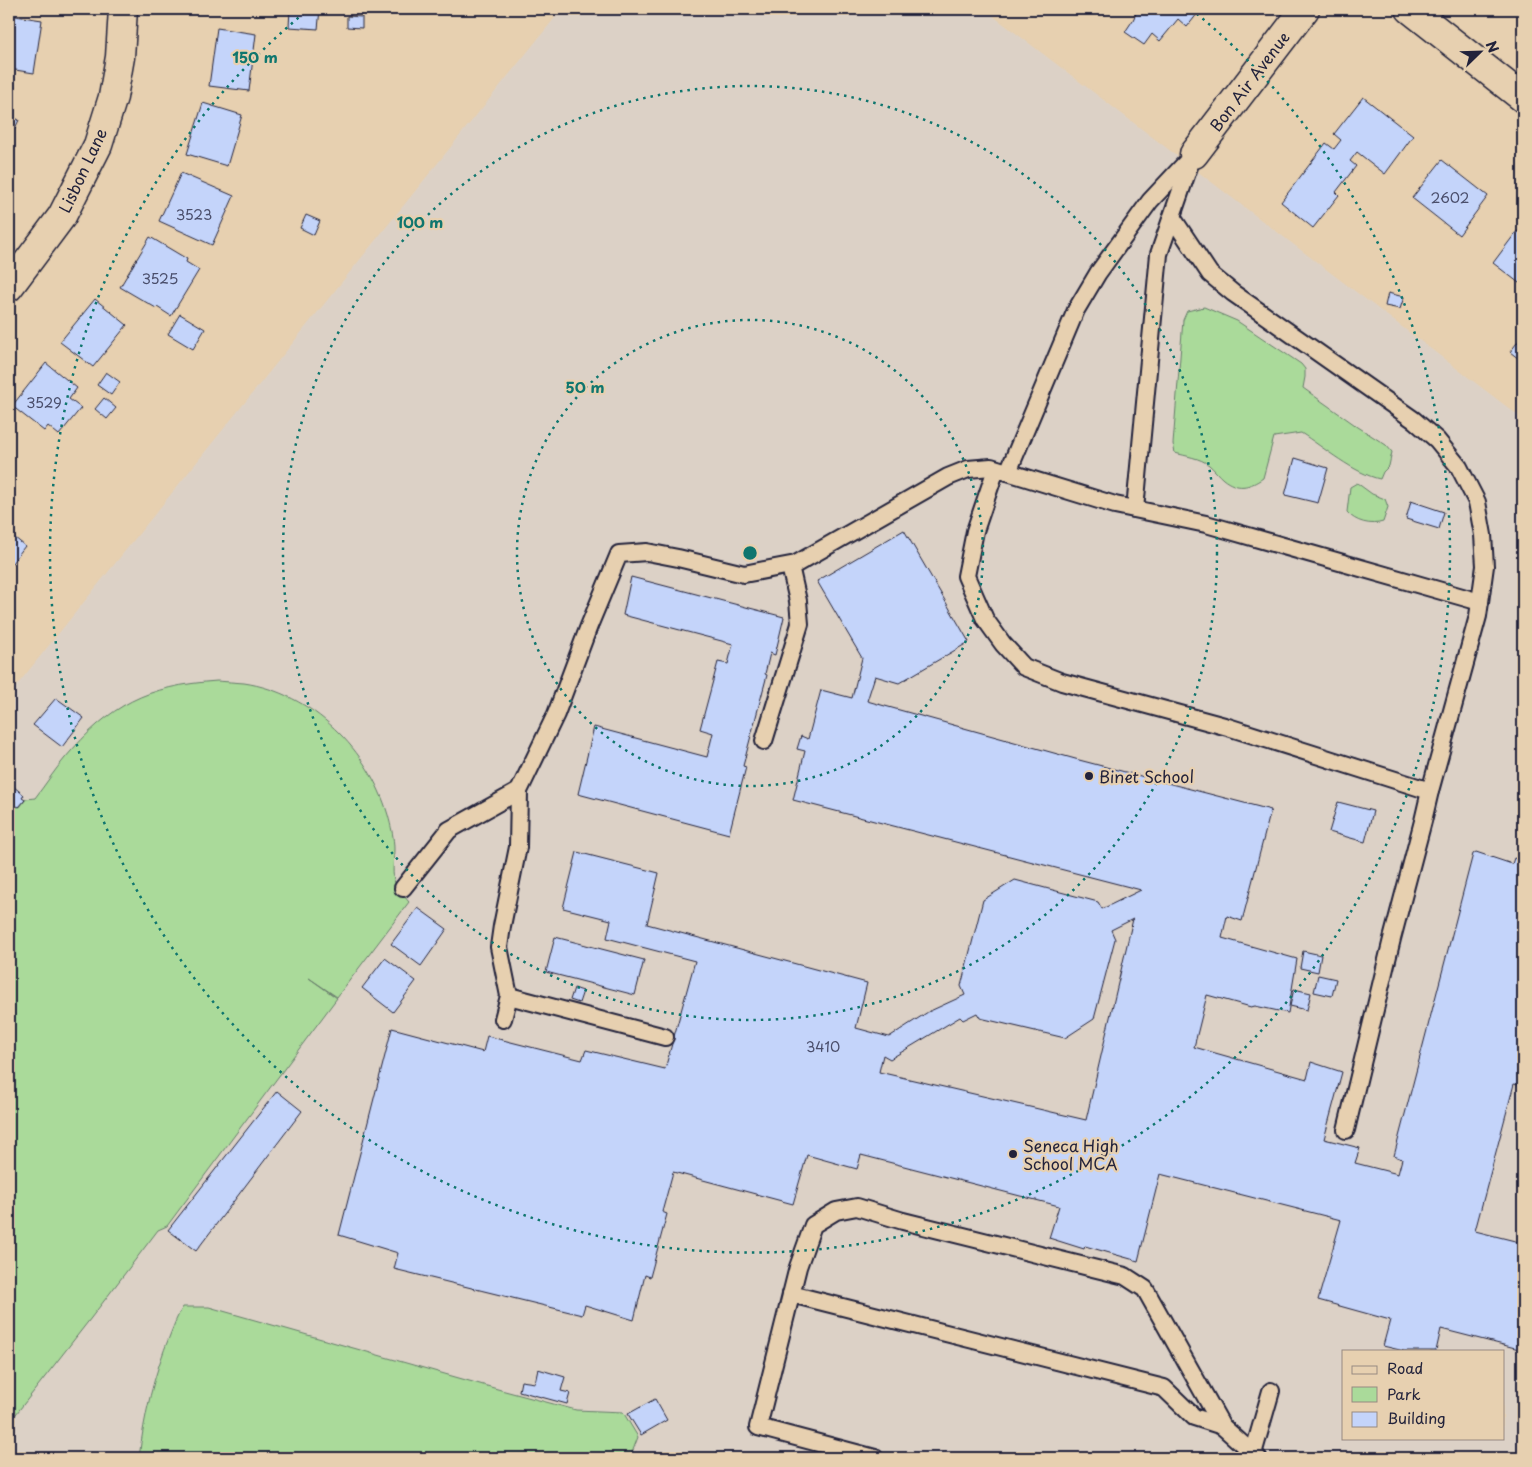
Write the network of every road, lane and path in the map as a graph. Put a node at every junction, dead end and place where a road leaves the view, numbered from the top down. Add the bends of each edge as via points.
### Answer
1 (122, 9) edge
2 (1305, 9) edge
3 (1410, 9) edge
4 (1523, 98) edge
5 (1194, 154) junction
6 (1172, 217) junction
7 (9, 287) edge
8 (1002, 470) junction
9 (1135, 509) junction
10 (790, 566) junction
11 (1480, 602) junction
12 (764, 741) dead end
13 (519, 791) junction
14 (1430, 791) junction
15 (404, 888) dead end
16 (509, 996) junction
17 (503, 1019) dead end
18 (665, 1038) dead end
19 (1346, 1130) dead end
20 (791, 1294) junction
21 (1272, 1391) dead end
22 (1222, 1426) junction
23 (1255, 1456) edge
24 (875, 1458) edge

1 - 7 street, Lisbon Lane via 120,57 113,97 98,144 62,216
2 - 5 street, Bon Air Avenue
3 - 4 street
5 - 6 lane
5 - 8 lane via 1150,201 1098,273 1076,310
6 - 9 lane via 1160,254
6 - 11 lane via 1210,274 1414,420 1437,440 1459,467 1477,502 1483,536 1485,566
8 - 9 lane
8 - 10 lane via 991,467 968,469 948,477
8 - 14 lane via 975,531 966,576 985,619 1024,667 1062,682 1228,727
9 - 11 lane via 1206,524
10 - 12 lane via 800,624
10 - 13 lane via 744,574 647,552 619,554 556,714
11 - 14 lane
13 - 15 lane via 449,830
13 - 16 lane via 518,847 500,947
14 - 19 lane
16 - 17 lane
16 - 18 lane
20 - 22 lane via 1164,1388 1194,1417
20 - 22 lane via 813,1225 836,1212 857,1208 1125,1276 1145,1289
20 - 24 lane via 758,1427
21 - 23 lane
22 - 23 lane

